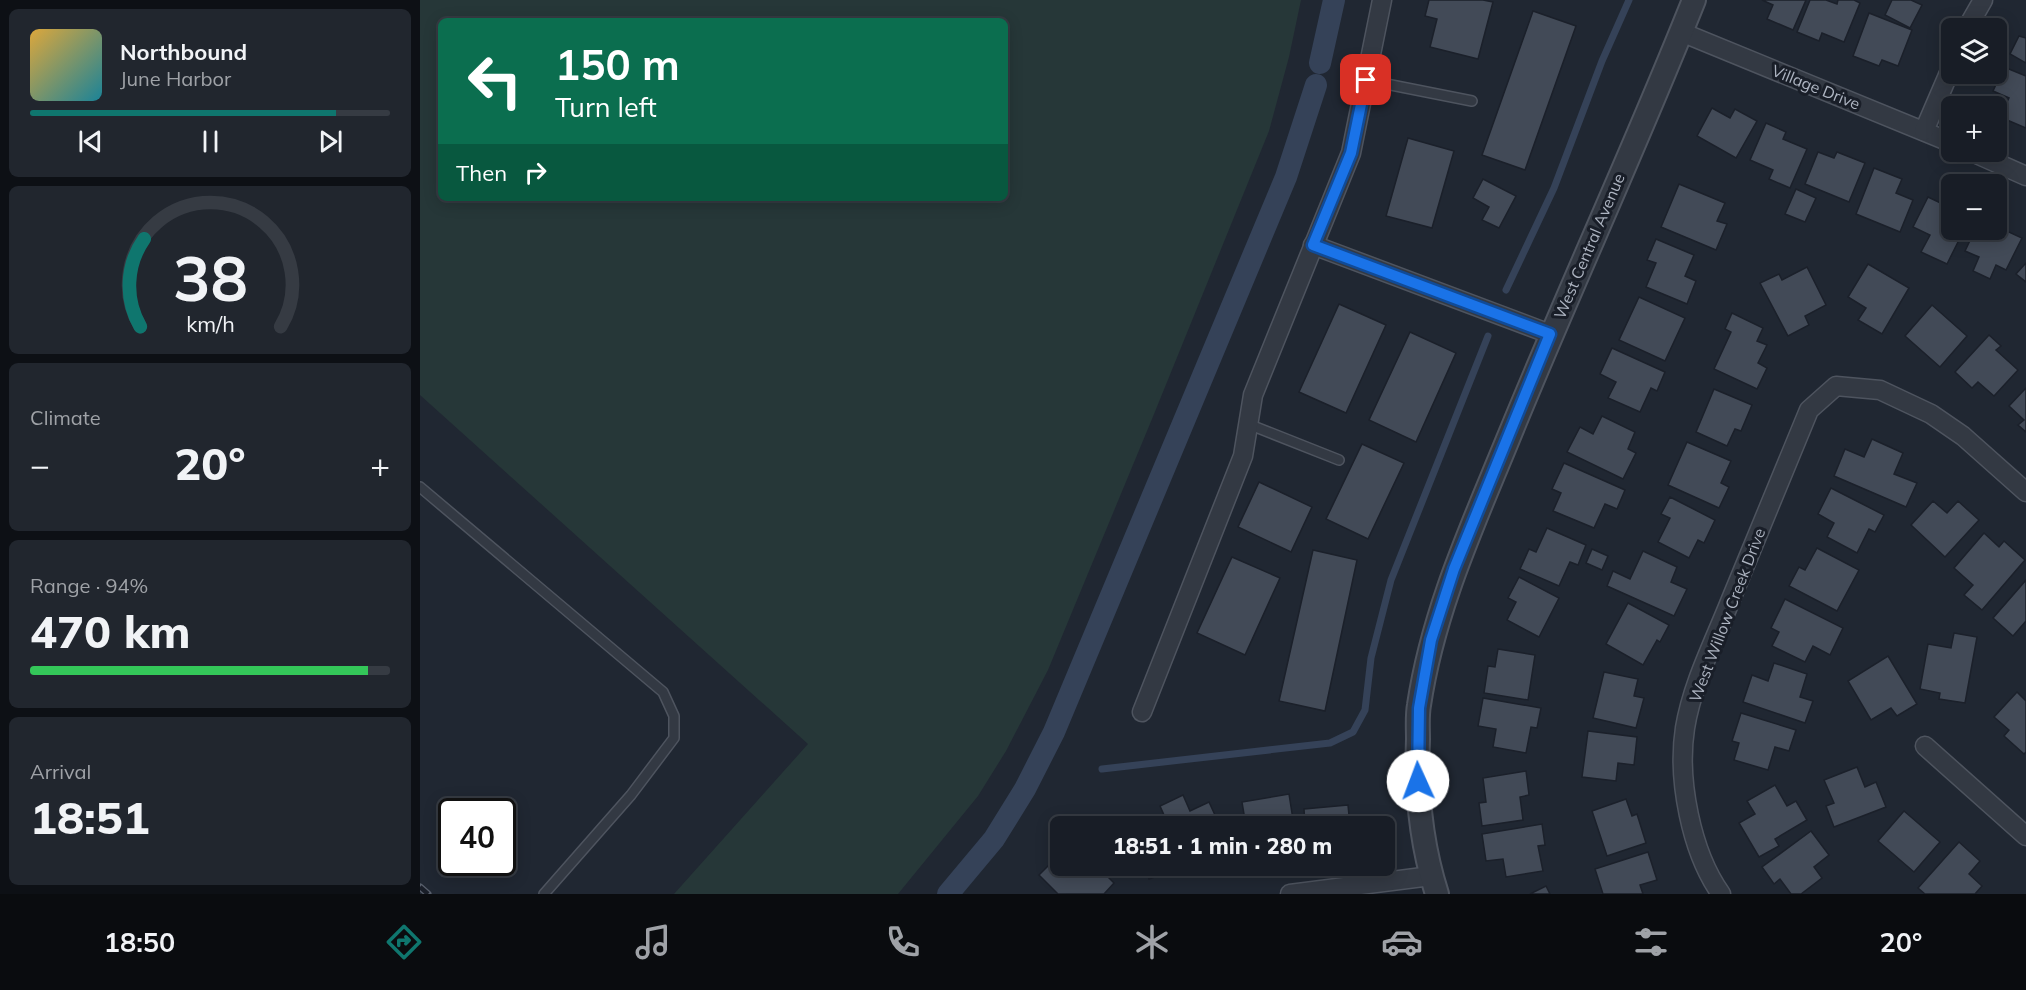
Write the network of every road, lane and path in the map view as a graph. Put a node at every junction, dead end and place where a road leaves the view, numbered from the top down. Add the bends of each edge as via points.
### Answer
1 (1382, 0) edge
2 (1694, 0) edge
3 (1983, 0) edge
4 (1973, 18) edge
5 (1681, 32) junction
6 (1366, 80) junction
7 (1944, 84) edge
8 (1472, 100) dead end
9 (1924, 131) junction
10 (1941, 138) edge
11 (1994, 162) edge
12 (2026, 176) edge
13 (1313, 245) junction
14 (1550, 334) junction
15 (1248, 424) junction
16 (1339, 460) dead end
17 (420, 487) edge
18 (2026, 492) edge
19 (1142, 712) dead end
20 (1925, 746) dead end
21 (2026, 836) edge
22 (1434, 885) edge
23 (544, 894) edge
24 (1290, 894) edge
25 (1721, 894) edge

1 - 6 street
2 - 5 street, West Central Avenue
3 - 4 street
5 - 9 street, Village Drive
5 - 14 street, West Central Avenue
6 - 8 lane
6 - 13 street via 1351,153
7 - 9 street
9 - 10 street, Village Drive
11 - 12 street
13 - 14 street
13 - 15 street via 1253,395
14 - 22 street, West Central Avenue via 1454,569 1431,640 1419,708 1417,759 1421,824
15 - 16 lane
15 - 19 street via 1243,456
17 - 23 lane via 663,692 674,716 674,738 631,795
18 - 25 street, West Willow Creek Drive via 1963,436 1931,414 1880,390 1836,386 1809,410 1698,680 1685,728 1683,771 1688,810 1699,849
20 - 21 street
22 - 24 street

